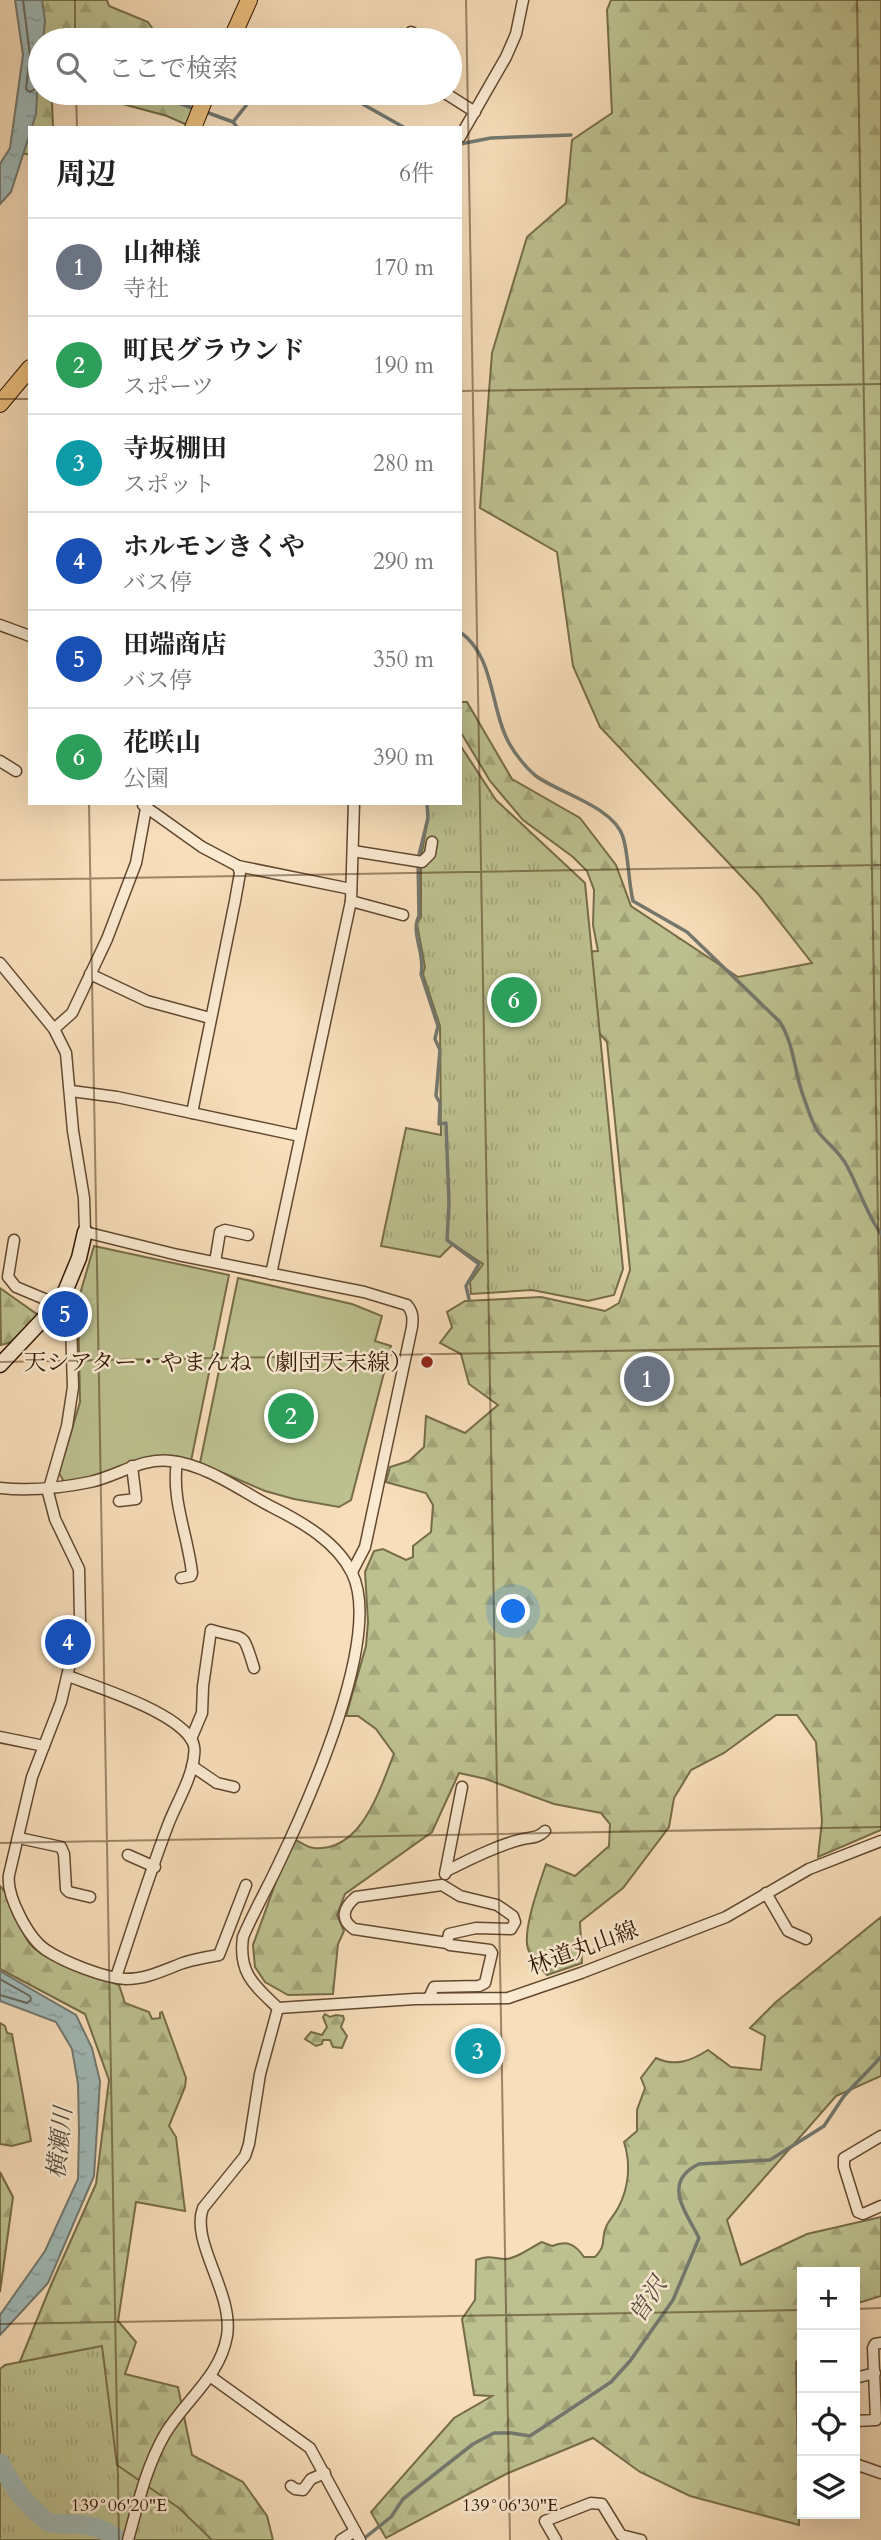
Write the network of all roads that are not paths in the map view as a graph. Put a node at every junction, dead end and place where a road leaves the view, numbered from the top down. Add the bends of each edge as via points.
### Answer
1 (249, 0) edge
2 (523, 0) edge
3 (236, 28) edge
4 (462, 104) edge
5 (475, 112) junction
6 (462, 135) edge
7 (28, 370) edge
8 (0, 404) edge
9 (0, 626) edge
10 (28, 635) edge
11 (0, 761) edge
12 (16, 771) dead end
13 (145, 805) edge
14 (354, 805) edge
15 (432, 842) dead end
16 (353, 851) junction
17 (238, 866) junction
18 (351, 889) junction
19 (351, 901) junction
20 (403, 915) dead end
21 (0, 963) edge
22 (90, 974) junction
23 (210, 1018) junction
24 (54, 1029) junction
25 (71, 1091) junction
26 (192, 1112) junction
27 (300, 1136) junction
28 (85, 1232) junction
29 (248, 1235) dead end
30 (14, 1240) dead end
31 (215, 1262) junction
32 (271, 1274) junction
33 (61, 1302) junction
34 (0, 1365) edge
35 (177, 1462) junction
36 (132, 1466) junction
37 (49, 1487) junction
38 (0, 1488) edge
39 (119, 1501) dead end
40 (352, 1572) junction
41 (181, 1578) dead end
42 (254, 1668) dead end
43 (68, 1676) junction
44 (0, 1737) edge
45 (191, 1739) junction
46 (44, 1746) junction
47 (192, 1766) junction
48 (234, 1787) dead end
49 (462, 1787) dead end
50 (545, 1831) dead end
51 (19, 1838) junction
52 (881, 1841) edge
53 (128, 1855) dead end
54 (155, 1867) junction
55 (446, 1871) junction
56 (4, 1882) edge
57 (246, 1885) dead end
58 (442, 1885) junction
59 (766, 1893) junction
60 (89, 1897) dead end
61 (806, 1939) dead end
62 (447, 1943) junction
63 (116, 1977) junction
64 (429, 1998) junction
65 (278, 2008) junction
66 (881, 2136) edge
67 (881, 2206) edge
68 (881, 2343) edge
69 (874, 2373) junction
70 (211, 2377) junction
71 (860, 2377) edge
72 (860, 2421) edge
73 (860, 2466) edge
74 (325, 2473) junction
75 (881, 2473) edge
76 (290, 2486) dead end
77 (357, 2535) edge
78 (128, 2540) edge
79 (341, 2540) edge
80 (556, 2540) edge
81 (640, 2540) edge

1 - 3 main road
2 - 5 street via 516,34
4 - 5 street
5 - 6 street
7 - 8 main road
9 - 10 street
11 - 12 street
13 - 17 street via 202,847
13 - 22 street via 136,863
14 - 16 street
15 - 16 street via 430,854 422,862
16 - 18 street
17 - 18 street
17 - 23 street
18 - 19 street
19 - 20 street
19 - 27 street
21 - 24 street
22 - 23 street via 147,1001
22 - 24 street via 72,1013
23 - 26 street
24 - 25 street via 66,1053
25 - 26 street
25 - 28 street
26 - 27 street
27 - 32 street
28 - 31 street
28 - 33 street
29 - 31 street via 220,1232
30 - 33 street via 8,1277 16,1287
31 - 32 street
32 - 40 street via 407,1305 413,1317 365,1546
33 - 34 street
33 - 37 street via 71,1324 73,1387
35 - 36 street
35 - 40 street via 199,1468 310,1526
35 - 41 street via 176,1492 192,1573
36 - 37 street via 89,1482
36 - 39 street via 136,1499
37 - 38 street
37 - 43 street via 55,1519 79,1569 80,1621
40 - 65 street via 359,1598 360,1633 345,1699 282,1858 243,1937 245,1971
42 - 45 street via 240,1636 211,1630 202,1713
43 - 45 street via 158,1713
43 - 46 street
44 - 46 street
45 - 47 street
46 - 51 street
47 - 48 street via 217,1783
47 - 54 street
49 - 55 street
50 - 55 street
51 - 56 street
51 - 60 street via 61,1847 66,1889
52 - 59 street, 林道丸山線 via 809,1869
53 - 54 street
54 - 63 street
55 - 58 street
56 - 63 street via 44,1949
57 - 63 street via 219,1955 151,1975
58 - 62 street via 460,1896 505,1909 515,1922 511,1929 454,1932
58 - 62 street via 356,1897 346,1905 344,1916 354,1929
59 - 61 street via 788,1931
59 - 64 street, 林道丸山線 via 726,1917 508,1998
62 - 64 street via 490,1950 487,1979 479,1986 434,1987
64 - 65 street, 林道丸山線
65 - 70 street via 245,2156 201,2214 202,2232 227,2308 225,2347
66 - 67 street via 844,2158 844,2167 858,2211 863,2214
68 - 69 street via 873,2348
69 - 71 street
69 - 72 street via 876,2420
70 - 74 street via 310,2448
70 - 78 street via 164,2435 143,2485
73 - 75 street
74 - 76 street via 311,2479 303,2490
74 - 77 street
77 - 79 street
80 - 81 street via 545,2521 591,2503 602,2504 621,2535

